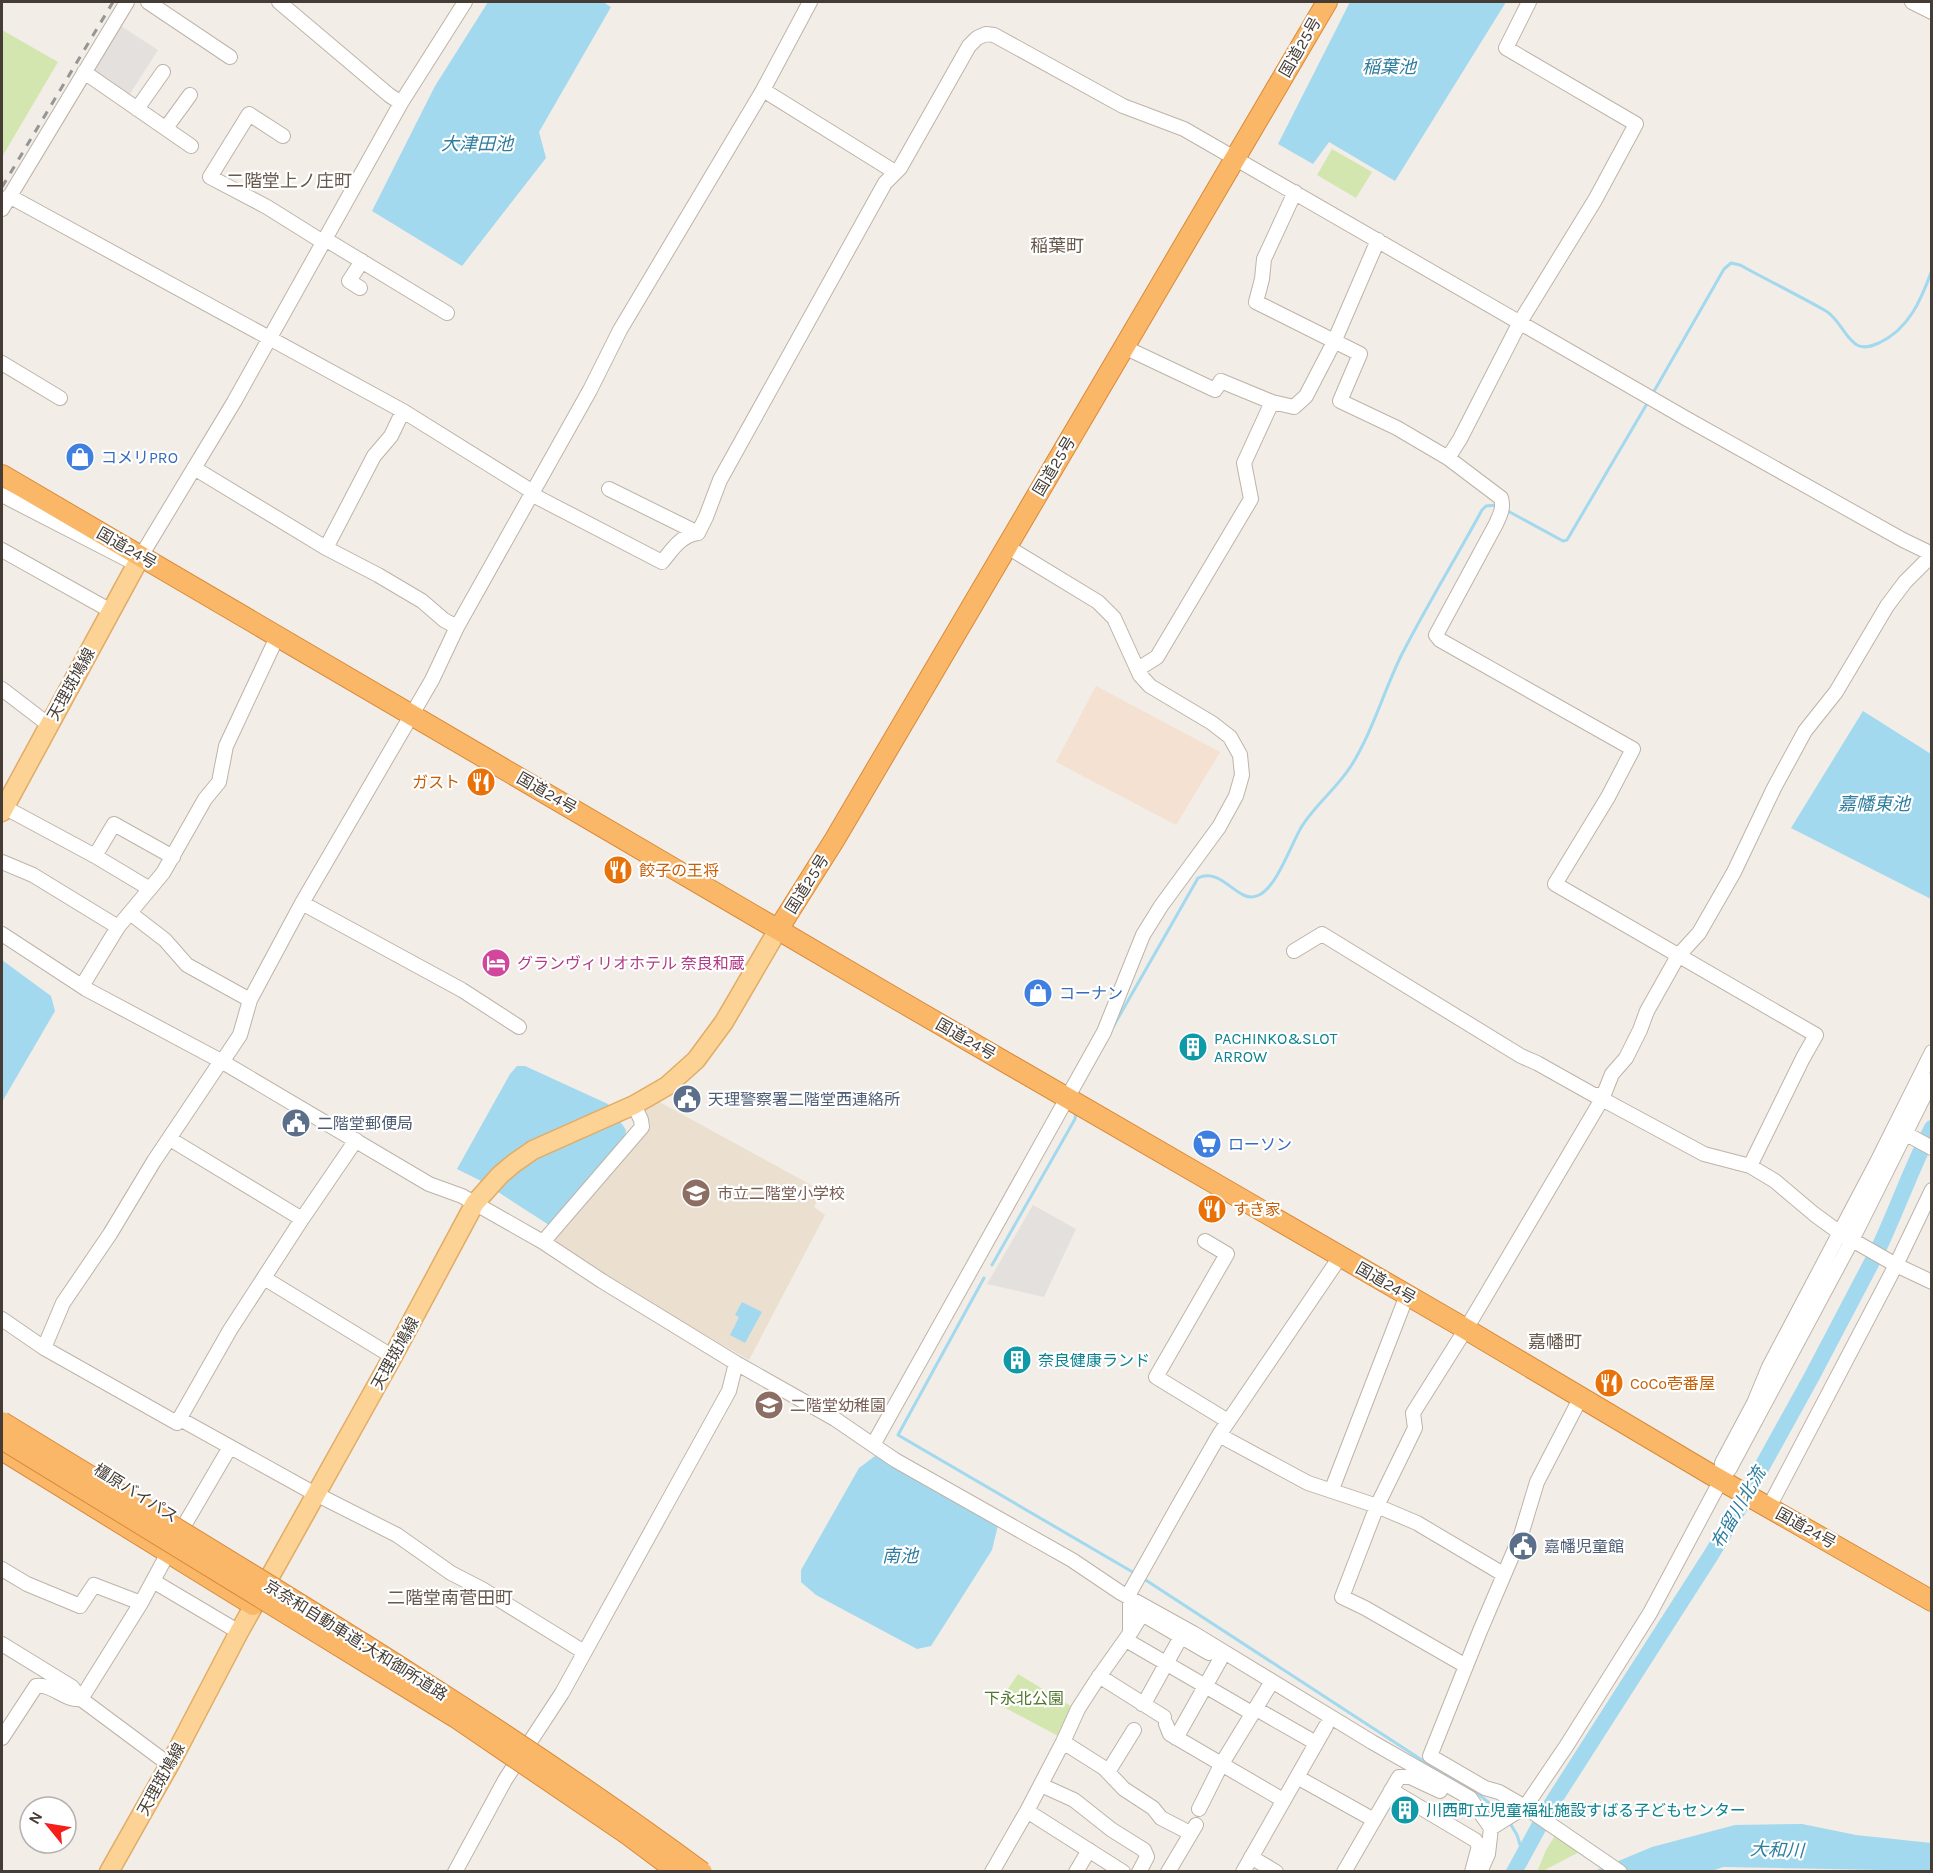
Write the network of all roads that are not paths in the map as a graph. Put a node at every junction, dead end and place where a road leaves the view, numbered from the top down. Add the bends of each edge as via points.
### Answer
1 (127, 2) edge
2 (148, 2) edge
3 (279, 2) edge
4 (465, 2) edge
5 (810, 2) edge
6 (1327, 2) edge
7 (1529, 2) edge
8 (1912, 2) edge
9 (1932, 12) edge
10 (230, 57) dead end
11 (84, 72) junction
12 (164, 72) dead end
13 (763, 90) junction
14 (190, 95) dead end
15 (401, 103) junction
16 (137, 109) junction
17 (166, 128) junction
18 (283, 136) dead end
19 (191, 146) dead end
20 (1234, 159) junction
21 (895, 172) junction
22 (1295, 192) junction
23 (9, 196) junction
24 (2, 209) edge
25 (324, 240) junction
26 (1378, 240) junction
27 (362, 261) junction
28 (360, 288) dead end
29 (447, 313) dead end
30 (1520, 321) junction
31 (271, 339) junction
32 (1334, 342) junction
33 (1124, 347) junction
34 (2, 363) edge
35 (60, 398) dead end
36 (1272, 402) junction
37 (403, 411) junction
38 (1448, 458) junction
39 (194, 468) junction
40 (2, 474) edge
41 (609, 489) dead end
42 (532, 493) junction
43 (2, 495) edge
44 (698, 533) junction
45 (1006, 546) junction
46 (326, 548) junction
47 (2, 550) edge
48 (1932, 555) edge
49 (139, 560) junction
50 (111, 611) junction
51 (457, 627) junction
52 (278, 635) junction
53 (1138, 669) junction
54 (2, 689) edge
55 (412, 714) junction
56 (49, 725) junction
57 (4, 802) edge
58 (95, 856) junction
59 (172, 857) junction
60 (2, 862) edge
61 (150, 889) junction
62 (302, 903) junction
63 (130, 913) junction
64 (118, 927) junction
65 (779, 928) junction
66 (2, 934) edge
67 (1294, 951) dead end
68 (1678, 956) junction
69 (82, 987) junction
70 (250, 1000) junction
71 (519, 1027) dead end
72 (1932, 1052) edge
73 (221, 1061) junction
74 (1932, 1080) edge
75 (1602, 1097) junction
76 (1068, 1098) junction
77 (628, 1108) junction
78 (1904, 1132) junction
79 (170, 1139) junction
80 (356, 1140) junction
81 (1932, 1148) edge
82 (1750, 1166) junction
83 (1932, 1190) edge
84 (481, 1197) junction
85 (302, 1219) junction
86 (1850, 1239) junction
87 (1205, 1241) dead end
88 (543, 1242) junction
89 (1340, 1257) junction
90 (1894, 1264) junction
91 (264, 1278) junction
92 (1932, 1282) edge
93 (1407, 1295) junction
94 (2, 1319) edge
95 (1466, 1329) junction
96 (44, 1347) junction
97 (392, 1358) junction
98 (736, 1363) junction
99 (1581, 1397) junction
100 (2, 1413) edge
101 (180, 1419) junction
102 (1228, 1421) junction
103 (2, 1422) edge
104 (1219, 1435) junction
105 (2, 1439) edge
106 (873, 1445) junction
107 (230, 1447) junction
108 (2, 1450) edge
109 (1725, 1482) junction
110 (1332, 1489) junction
111 (315, 1494) junction
112 (1763, 1504) junction
113 (1377, 1506) junction
114 (185, 1524) junction
115 (168, 1553) junction
116 (2, 1569) edge
117 (1503, 1574) junction
118 (270, 1575) junction
119 (153, 1581) junction
120 (1129, 1601) junction
121 (1932, 1601) edge
122 (141, 1603) junction
123 (253, 1605) junction
124 (1142, 1614) junction
125 (239, 1632) junction
126 (1128, 1637) junction
127 (1181, 1637) junction
128 (2, 1644) edge
129 (584, 1652) junction
130 (1220, 1660) junction
131 (1167, 1664) junction
132 (1466, 1666) junction
133 (1099, 1677) junction
134 (1205, 1686) junction
135 (1268, 1688) junction
136 (81, 1699) junction
137 (1142, 1704) junction
138 (1254, 1711) junction
139 (1322, 1712) junction
140 (1326, 1726) dead end
141 (1134, 1730) dead end
142 (2, 1738) edge
143 (1176, 1738) junction
144 (1064, 1742) junction
145 (1316, 1743) junction
146 (171, 1762) junction
147 (1221, 1765) junction
148 (1108, 1772) junction
149 (1297, 1777) junction
150 (1041, 1785) junction
151 (1452, 1789) junction
152 (1391, 1790) junction
153 (1477, 1793) junction
154 (1283, 1800) junction
155 (1199, 1809) dead end
156 (1527, 1809) junction
157 (1027, 1811) junction
158 (1374, 1820) junction
159 (1500, 1823) junction
160 (1089, 1850) junction
161 (1251, 1857) junction
162 (109, 1872) edge
163 (455, 1872) edge
164 (678, 1872) edge
165 (702, 1872) edge
166 (992, 1872) edge
167 (1076, 1872) edge
168 (1124, 1872) edge
169 (1139, 1872) edge
170 (1168, 1872) edge
171 (1243, 1872) edge
172 (1276, 1872) edge
173 (1344, 1872) edge
174 (1472, 1872) edge
175 (1480, 1872) edge
176 (1620, 1872) edge

1 - 11 street
2 - 10 street
3 - 15 street
4 - 15 street
5 - 13 street
6 - 20 highway, 国道25号
7 - 30 street via 1506,48 1636,124 1595,200
8 - 9 street
11 - 16 street
11 - 23 street
12 - 16 street
13 - 21 street
13 - 42 street via 620,330
14 - 17 street
15 - 25 street
16 - 17 street
17 - 19 street
18 - 25 street via 249,114 210,177
20 - 21 street via 1184,129 1123,106 1014,45 986,34 969,46
20 - 22 street
20 - 33 highway, 国道25号
21 - 44 street via 885,183 720,480
22 - 26 street
22 - 32 street via 1264,259 1257,302
23 - 24 street
23 - 31 street
25 - 27 street
25 - 31 street
26 - 30 street
26 - 32 street
27 - 28 street via 349,282
27 - 29 street
30 - 38 street
30 - 48 street
31 - 37 street
31 - 39 street
32 - 36 street via 1306,396 1294,407
32 - 38 street via 1359,354 1340,401
33 - 36 street via 1215,390 1221,381
33 - 45 highway, 国道25号
34 - 35 street
36 - 53 street via 1244,463 1251,500 1157,657
37 - 42 street
37 - 46 street via 391,436 374,456
38 - 68 street via 1497,494 1503,505 1436,635 1633,749 1555,884
39 - 46 street
39 - 49 street
40 - 49 highway, 国道24号 via 123,546
41 - 44 street
42 - 44 street via 662,562 682,539
42 - 51 street
43 - 49 street
45 - 53 street via 1098,602 1114,618
45 - 65 highway, 国道25号 via 835,840
46 - 51 street via 422,601
47 - 50 street
48 - 68 street via 1887,606 1836,692 1805,731 1734,872 1699,933
49 - 50 main road, 天理斑鳩線
49 - 52 highway, 国道24号
50 - 56 main road, 天理斑鳩線
51 - 55 street
52 - 55 highway, 国道24号
52 - 59 street via 226,746 219,782
53 - 76 street via 1150,686 1230,737 1240,756 1242,775 1236,796 1219,827 1143,935 1104,1032
54 - 56 street
55 - 62 street
55 - 65 highway, 国道24号
56 - 57 main road, 天理斑鳩線
57 - 58 street
58 - 59 street via 114,824
58 - 61 street
59 - 61 street
60 - 64 street via 33,875
61 - 63 street
62 - 70 street
62 - 71 street via 452,985
63 - 64 street
63 - 70 street via 165,940 187,965
64 - 69 street
65 - 76 highway, 国道24号
65 - 77 main road, 天理斑鳩線 via 724,1022 696,1060 666,1086
66 - 69 street
67 - 75 street via 1322,934 1521,1056
68 - 75 street
68 - 82 street via 1816,1035
69 - 73 street
70 - 73 street via 240,1035
72 - 78 street
73 - 79 street
73 - 80 street
74 - 78 street
75 - 82 street via 1704,1154
75 - 95 street
76 - 89 highway, 国道24号
76 - 106 street
77 - 84 main road, 天理斑鳩線 via 533,1150 513,1164
77 - 88 street via 642,1120 642,1127
78 - 81 street
78 - 86 street
79 - 85 street
79 - 96 street via 63,1303
80 - 84 street via 429,1184 462,1196
80 - 85 street
82 - 86 street
83 - 90 street
84 - 88 street
84 - 97 main road, 天理斑鳩線
85 - 91 street
86 - 90 street
86 - 109 street
87 - 102 street via 1227,1254 1156,1377
88 - 98 street
89 - 93 highway, 国道24号
89 - 102 street
90 - 92 street
90 - 112 street
91 - 97 street
91 - 101 street
93 - 95 highway, 国道24号
93 - 110 street
94 - 96 street
95 - 99 highway, 国道24号
95 - 113 street via 1413,1413 1415,1428
96 - 101 street via 177,1423
97 - 111 main road, 天理斑鳩線
98 - 106 street
98 - 129 street via 729,1391
99 - 109 highway, 国道24号
99 - 117 street via 1538,1482
100 - 114 highway, 橿原バイパス
101 - 107 street
102 - 104 street
103 - 165 highway, 京奈和自動車道;大和御所道路, bridge via 462,1705
104 - 110 street via 1308,1483
104 - 120 street via 1139,1576
105 - 164 highway, 京奈和自動車道;大和御所道路, bridge via 454,1718
106 - 120 street via 1072,1560
107 - 111 street
107 - 114 street
108 - 115 highway, 橿原バイパス
109 - 112 highway, 国道24号
109 - 156 street via 1650,1613
110 - 113 street
111 - 118 main road, 天理斑鳩線
111 - 129 street via 397,1535 451,1573
112 - 121 highway, 国道24号
113 - 117 street via 1417,1523
113 - 132 street via 1342,1597
114 - 115 street
114 - 118 highway, 橿原バイパス
115 - 119 street
115 - 123 highway, 橿原バイパス
116 - 122 street via 80,1606 94,1585
117 - 132 street
118 - 123 main road, 天理斑鳩線
119 - 122 street
119 - 125 street
120 - 124 street
120 - 126 street
120 - 139 street via 1193,1633
122 - 136 street
123 - 125 main road, 天理斑鳩線
124 - 126 street
124 - 127 street
125 - 146 main road, 天理斑鳩線
126 - 131 street
126 - 133 street
127 - 130 street
127 - 131 street
128 - 136 street via 72,1687
129 - 163 street via 505,1780
130 - 134 street
130 - 135 street
131 - 134 street
131 - 137 street
132 - 153 street via 1431,1756
133 - 137 street
133 - 144 street via 1078,1709
134 - 138 street
134 - 143 street
135 - 138 street
135 - 139 street via 1300,1708 1316,1715
136 - 142 street via 73,1700 45,1685 36,1686
136 - 146 street
137 - 143 street via 1165,1721
138 - 145 street
138 - 147 street
139 - 151 street
140 - 145 street
141 - 148 street
143 - 147 street
144 - 148 street
144 - 150 street
145 - 149 street
146 - 162 main road, 天理斑鳩線
147 - 154 street
147 - 155 street
148 - 170 street via 1161,1818 1193,1829
149 - 154 street
149 - 158 street
150 - 157 street
150 - 169 street via 1074,1800 1144,1850 1147,1857
151 - 152 street via 1446,1794 1410,1777 1399,1777
151 - 153 street
152 - 158 street
152 - 174 street via 1475,1840 1479,1846
153 - 156 street via 1499,1792
153 - 159 street
154 - 161 street
156 - 159 street
156 - 176 street
157 - 160 street
157 - 166 street
158 - 173 street
159 - 175 street
160 - 167 street
160 - 168 street
161 - 171 street
161 - 172 street

